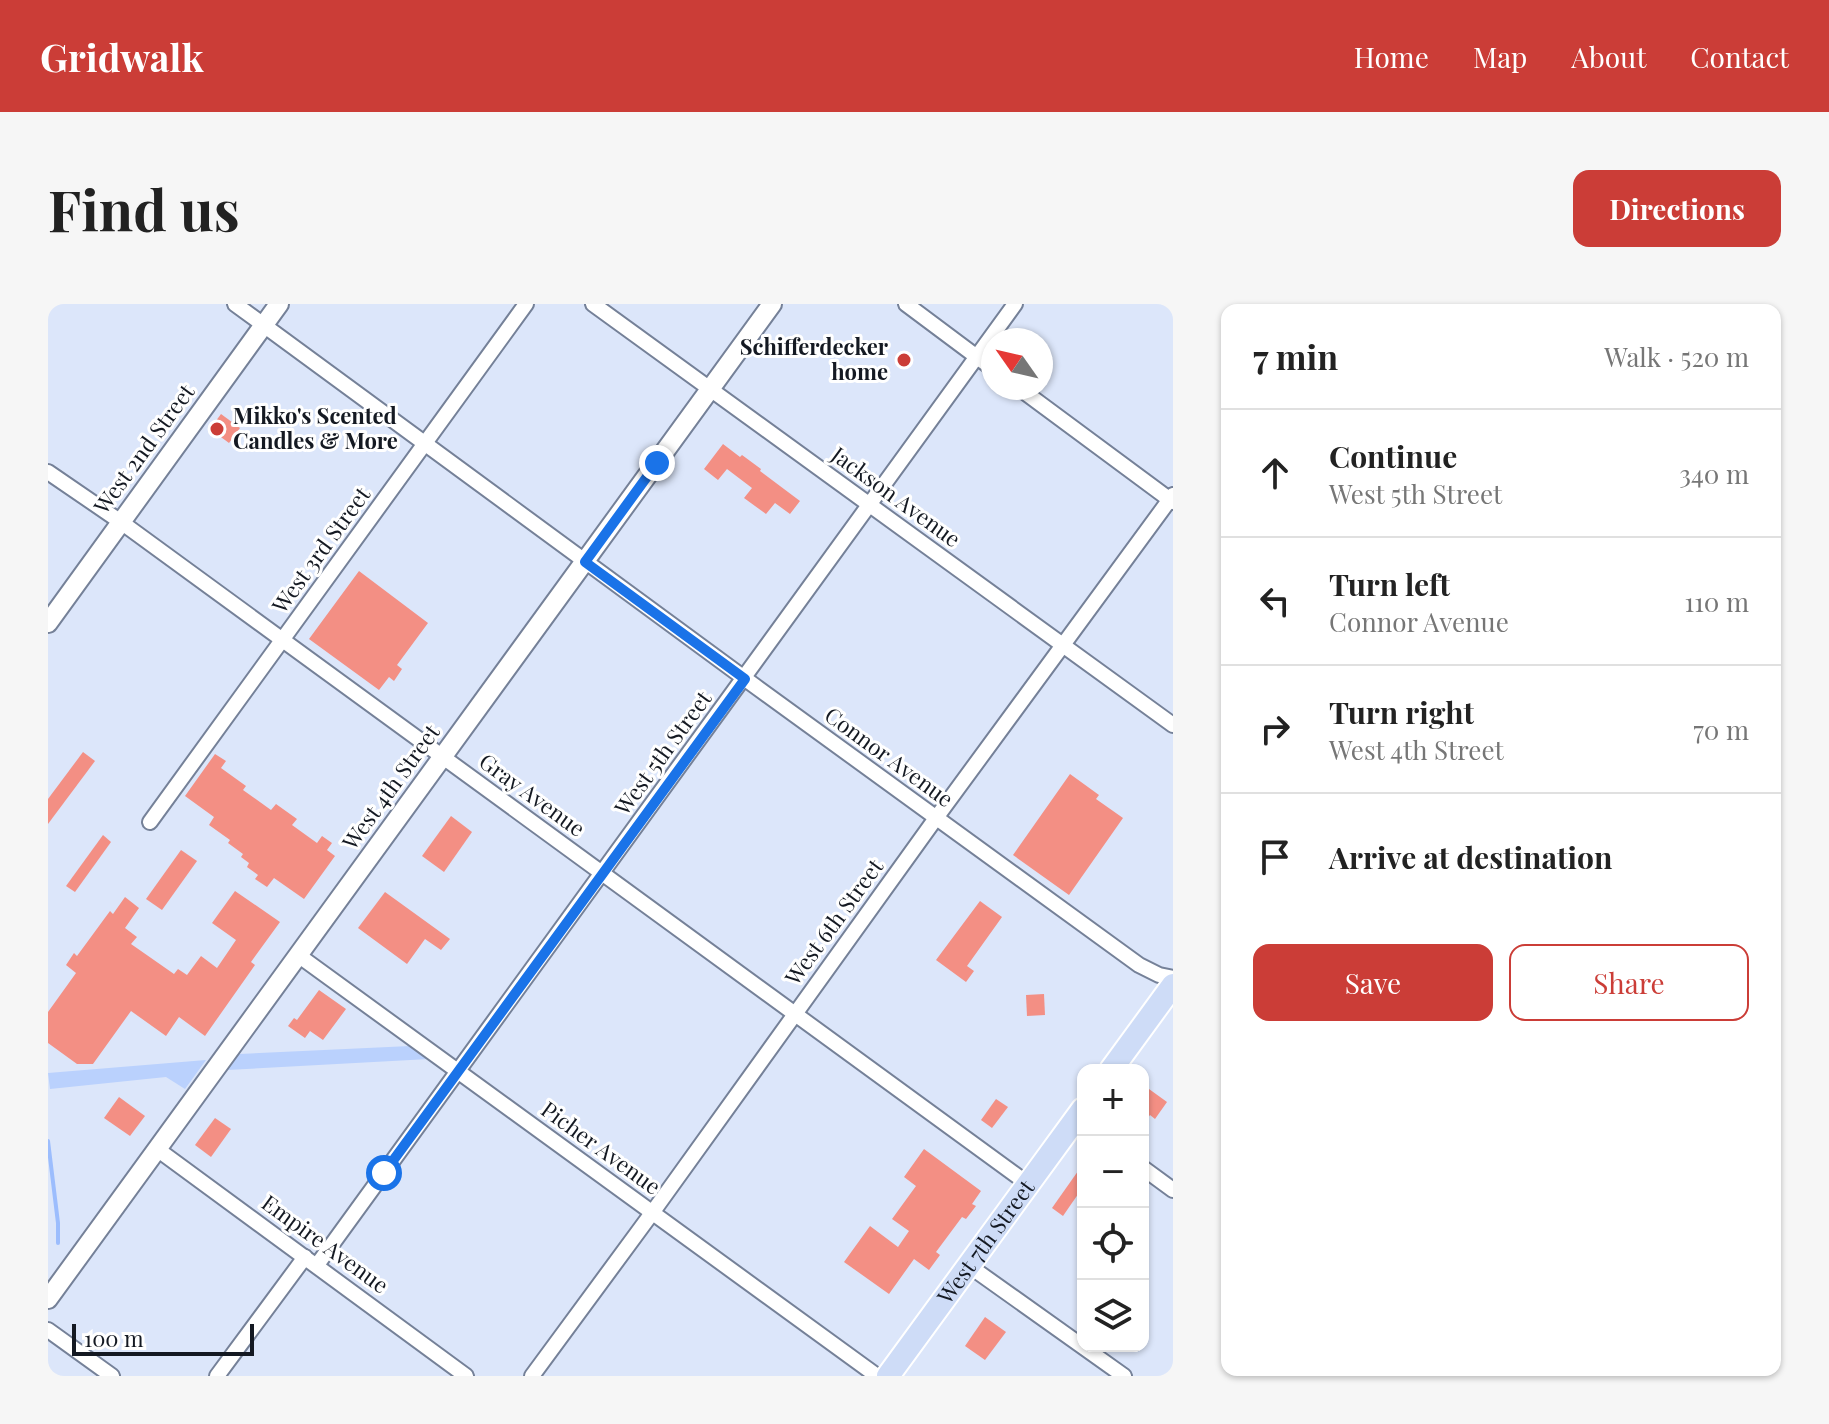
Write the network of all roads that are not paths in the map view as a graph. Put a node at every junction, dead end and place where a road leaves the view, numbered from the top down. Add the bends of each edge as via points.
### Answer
1 (235, 304) edge
2 (279, 304) edge
3 (526, 304) edge
4 (593, 304) edge
5 (772, 304) edge
6 (906, 304) edge
7 (1015, 304) edge
8 (264, 325) junction
9 (977, 357) junction
10 (981, 360) edge
11 (711, 389) junction
12 (1036, 400) edge
13 (426, 443) junction
14 (48, 472) edge
15 (1172, 499) edge
16 (870, 505) junction
17 (121, 522) junction
18 (585, 562) junction
19 (48, 623) edge
20 (282, 641) junction
21 (1063, 645) junction
22 (745, 679) junction
23 (1173, 725) edge
24 (442, 757) junction
25 (936, 818) junction
26 (150, 822) dead end
27 (602, 873) junction
28 (298, 955) junction
29 (1173, 978) edge
30 (1173, 985) edge
31 (794, 1015) junction
32 (1115, 1064) edge
33 (459, 1070) junction
34 (1077, 1122) edge
35 (157, 1149) junction
36 (1149, 1172) edge
37 (1028, 1184) junction
38 (1173, 1190) edge
39 (652, 1213) junction
40 (311, 1261) junction
41 (968, 1265) junction
42 (48, 1299) edge
43 (48, 1330) edge
44 (112, 1376) edge
45 (217, 1376) edge
46 (466, 1376) edge
47 (532, 1376) edge
48 (877, 1376) edge
49 (888, 1376) edge
50 (1124, 1376) edge

1 - 8 street, Connor Avenue
2 - 8 street, West 2nd Street
3 - 13 street, West 3rd Street
4 - 11 street, Jackson Avenue
5 - 11 street, West 4th Street
6 - 9 street
7 - 9 street, West 5th Street
8 - 13 street, Connor Avenue
8 - 17 street, West 2nd Street
9 - 10 street
9 - 16 street, West 5th Street
11 - 16 street, Jackson Avenue
11 - 18 street, West 4th Street
12 - 15 street
13 - 18 street, Connor Avenue
13 - 20 street, West 3rd Street
14 - 17 street, Gray Avenue
15 - 21 street, West 6th Street
16 - 21 street, Jackson Avenue
16 - 22 street, West 5th Street
17 - 19 street, West 2nd Street
17 - 20 street, Gray Avenue
18 - 22 street, Connor Avenue
18 - 24 street, West 4th Street
20 - 24 street, Gray Avenue
20 - 26 street, West 3rd Street
21 - 23 street, Jackson Avenue
21 - 25 street, West 6th Street
22 - 25 street, Connor Avenue
22 - 27 street, West 5th Street
24 - 27 street, Gray Avenue
24 - 28 street, West 4th Street
25 - 29 street, Connor Avenue via 1139,965
25 - 31 street, West 6th Street
27 - 31 street, Gray Avenue
27 - 33 street, West 5th Street
28 - 33 street, Picher Avenue
28 - 35 street, West 4th Street
30 - 32 main road
31 - 37 street, Gray Avenue
31 - 39 street, West 6th Street
33 - 39 street, Picher Avenue
33 - 40 street, West 5th Street
34 - 37 main road, West 7th Street
35 - 40 street, Empire Avenue
35 - 42 street, West 4th Street
36 - 38 street
37 - 41 main road, West 7th Street
39 - 47 street, West 6th Street
39 - 48 street, Picher Avenue
40 - 45 street, West 5th Street
40 - 46 street, Empire Avenue
41 - 49 main road, West 7th Street
41 - 50 street
43 - 44 street

